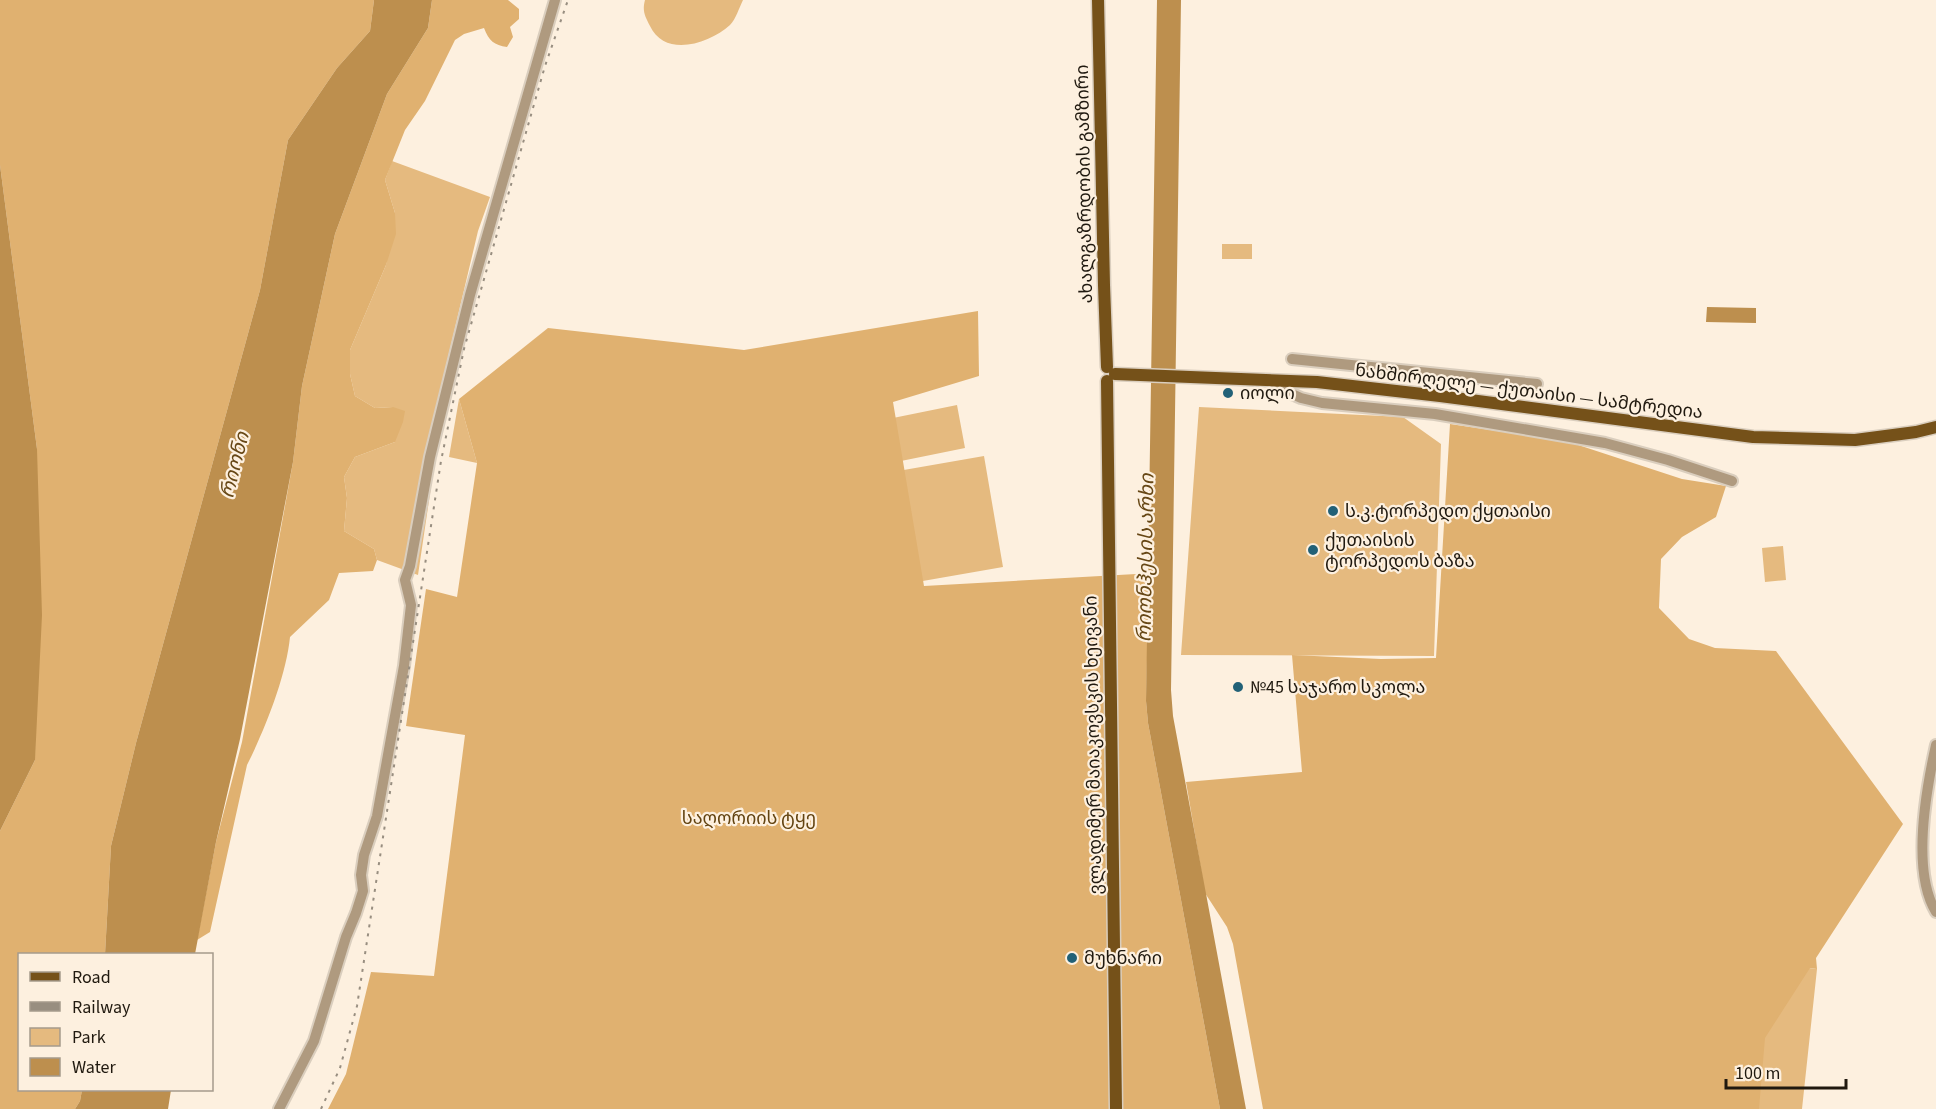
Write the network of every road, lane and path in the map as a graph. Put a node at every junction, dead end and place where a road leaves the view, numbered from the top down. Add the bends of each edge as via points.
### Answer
1 (555, 0) edge
2 (1098, 0) edge
3 (1292, 359) dead end
4 (1110, 374) junction
5 (1275, 380) junction
6 (1537, 384) dead end
7 (1936, 427) edge
8 (1732, 481) dead end
9 (1936, 746) edge
10 (1936, 912) edge
11 (279, 1109) edge
12 (1116, 1109) edge

1 - 11 street via 470,294 429,457 405,580 411,605 404,666 377,816 364,855 363,891 314,1041
2 - 4 main road, ახალგაზრდობის გამზირი via 1104,285
3 - 6 street
4 - 5 main road, ნახშირღელე — ქუთაისი — სამტრედია
4 - 12 main road, ვლადიმერ მაიაკოვსკის ხეივანი
5 - 7 main road, ნახშირღელე — ქუთაისი — სამტრედია via 1429,395 1753,437 1855,440
5 - 8 street via 1283,390 1322,403 1426,413 1605,443
9 - 10 street via 1923,818 1925,876

